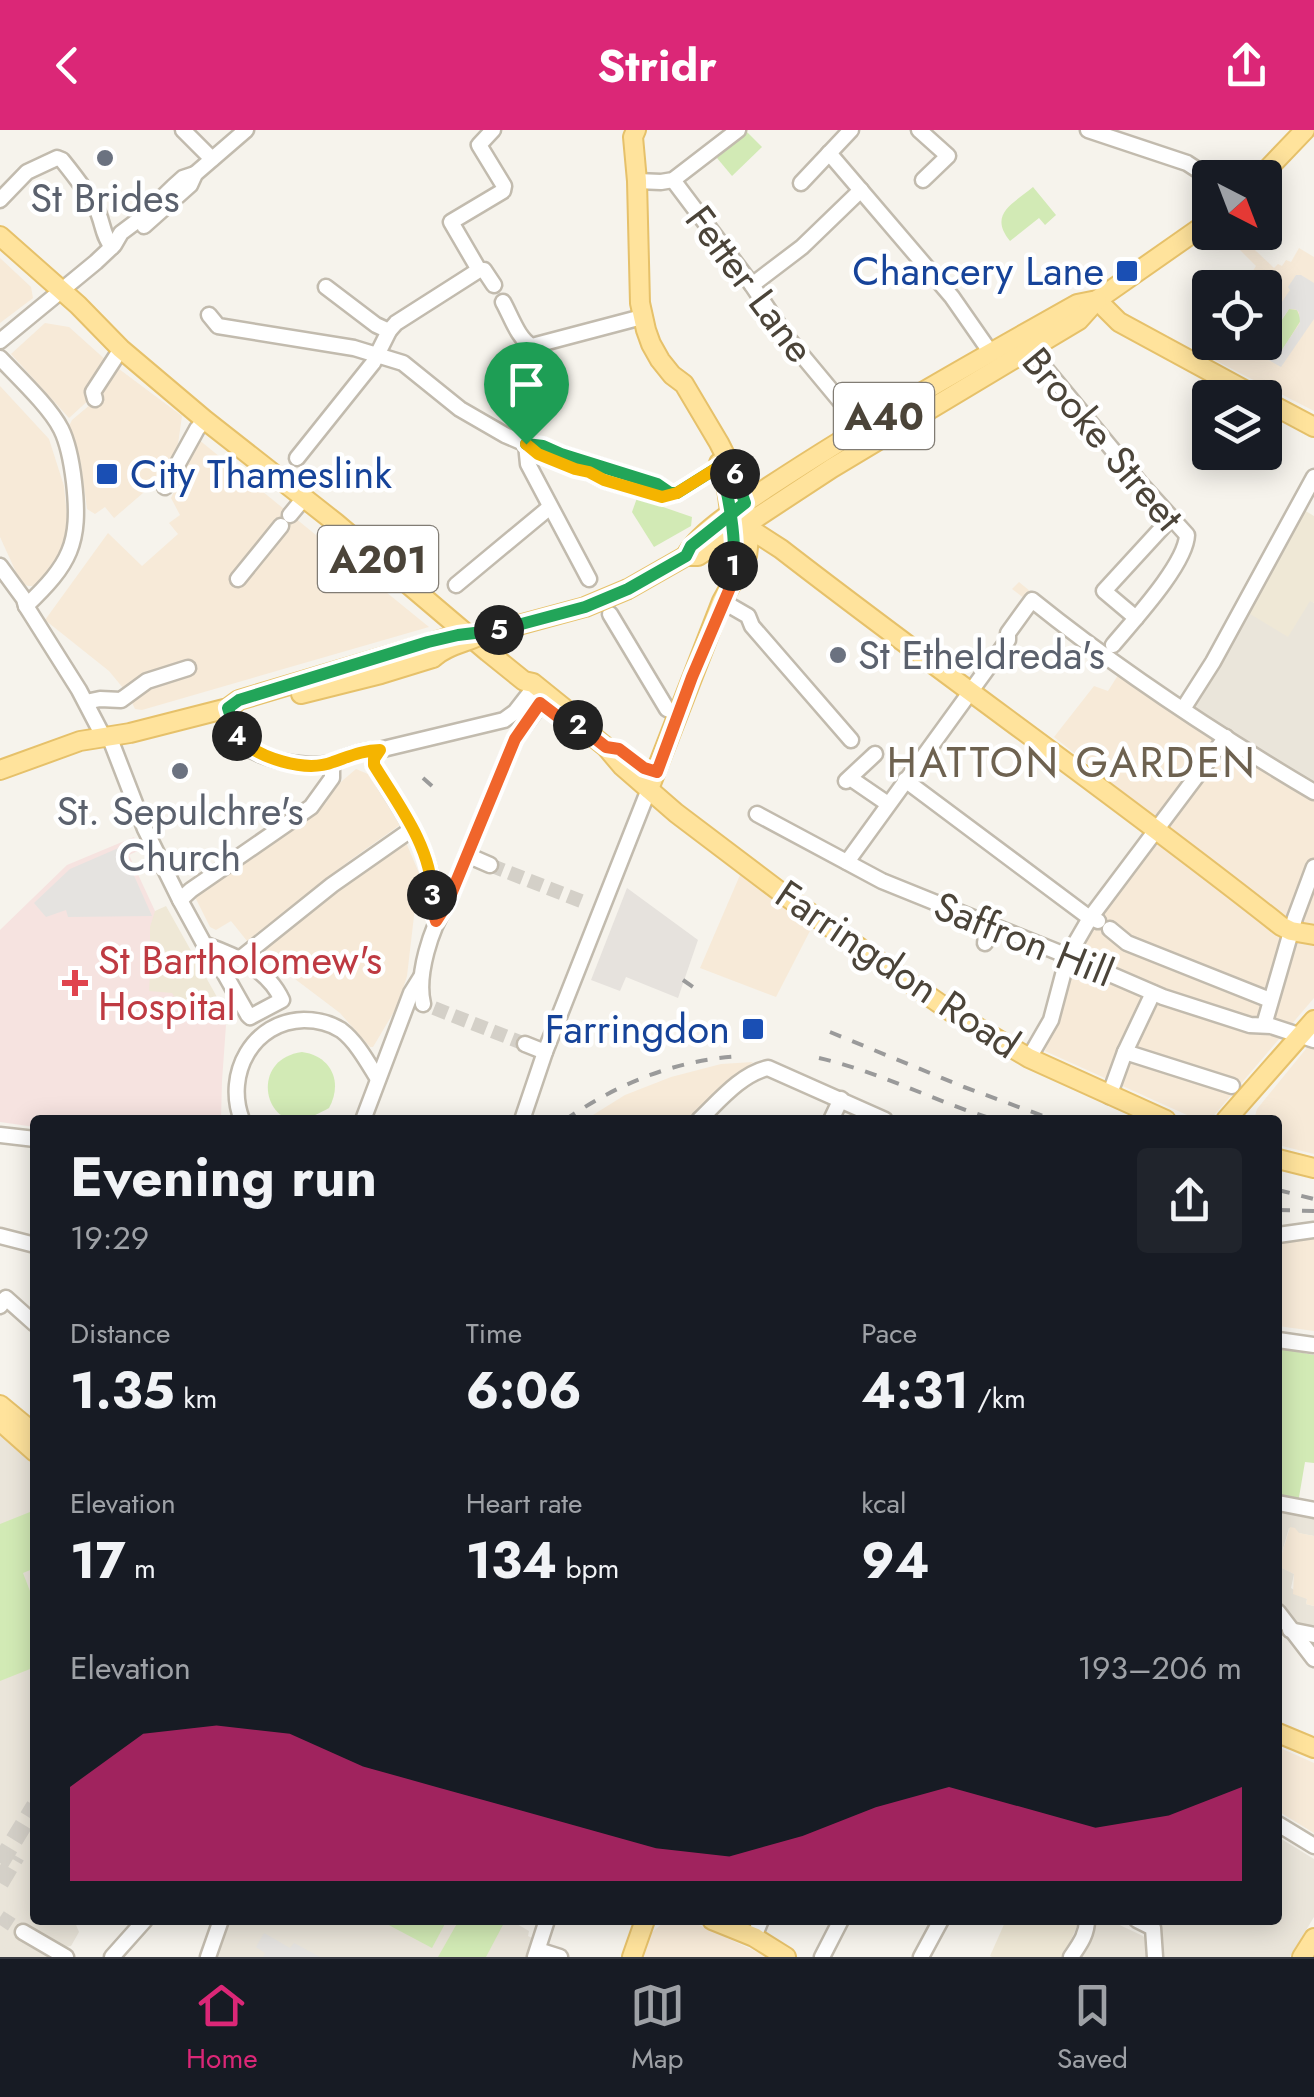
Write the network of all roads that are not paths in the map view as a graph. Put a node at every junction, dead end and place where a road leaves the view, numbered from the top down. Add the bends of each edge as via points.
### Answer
1 (182, 130) edge
2 (246, 130) edge
3 (493, 130) edge
4 (636, 130) edge
5 (738, 130) edge
6 (851, 130) edge
7 (919, 130) edge
8 (1088, 130) edge
9 (1302, 131) edge
10 (829, 153) junction
11 (212, 159) junction
12 (1276, 160) edge
13 (1192, 167) edge
14 (673, 180) junction
15 (923, 180) dead end
16 (637, 181) junction
17 (801, 183) dead end
18 (860, 190) junction
19 (0, 200) edge
20 (1192, 234) edge
21 (0, 236) edge
22 (113, 246) junction
23 (478, 270) junction
24 (494, 285) dead end
25 (752, 285) junction
26 (326, 287) dead end
27 (62, 290) junction
28 (1097, 300) junction
29 (503, 302) dead end
30 (209, 315) dead end
31 (642, 316) junction
32 (389, 331) junction
33 (0, 340) edge
34 (1024, 343) junction
35 (121, 349) junction
36 (991, 353) junction
37 (379, 354) junction
38 (0, 358) edge
39 (1226, 380) edge
40 (95, 399) dead end
41 (845, 407) dead end
42 (1282, 410) edge
43 (205, 420) junction
44 (1314, 427) edge
45 (526, 444) junction
46 (297, 458) dead end
47 (724, 463) junction
48 (1314, 477) edge
49 (165, 487) dead end
50 (304, 498) junction
51 (746, 502) junction
52 (550, 507) junction
53 (1171, 518) junction
54 (732, 526) junction
55 (0, 566) edge
56 (238, 579) dead end
57 (589, 580) dead end
58 (456, 585) dead end
59 (26, 606) junction
60 (730, 606) junction
61 (610, 614) dead end
62 (1136, 618) junction
63 (1113, 645) dead end
64 (433, 650) junction
65 (188, 668) dead end
66 (970, 692) junction
67 (536, 696) junction
68 (86, 702) junction
69 (228, 708) junction
70 (1183, 709) junction
71 (679, 714) junction
72 (496, 723) junction
73 (106, 736) junction
74 (1226, 737) junction
75 (515, 739) junction
76 (851, 740) dead end
77 (380, 750) junction
78 (875, 754) dead end
79 (332, 763) junction
80 (0, 770) edge
81 (653, 780) junction
82 (905, 780) junction
83 (1314, 792) edge
84 (888, 804) junction
85 (757, 814) dead end
86 (412, 828) junction
87 (1156, 828) junction
88 (467, 856) junction
89 (847, 862) junction
90 (490, 866) tunnel mouth
91 (1314, 867) edge
92 (180, 900) junction
93 (436, 921) junction
94 (1100, 923) junction
95 (990, 924) junction
96 (1291, 931) junction
97 (1314, 935) edge
98 (985, 943) dead end
99 (206, 945) junction
100 (1068, 956) junction
101 (240, 958) junction
102 (421, 976) junction
103 (1153, 993) junction
104 (1270, 1000) junction
105 (405, 1009) junction
106 (1314, 1020) edge
107 (1264, 1025) junction
108 (1307, 1037) edge
109 (524, 1044) tunnel mouth
110 (546, 1052) junction
111 (1126, 1052) junction
112 (1030, 1058) junction
113 (378, 1080) junction
114 (1232, 1086) dead end
115 (1109, 1096) junction
116 (840, 1100) junction
117 (240, 1115) edge
118 (364, 1115) edge
119 (524, 1115) edge
120 (704, 1115) edge
121 (833, 1115) edge
122 (874, 1115) edge
123 (1154, 1115) edge
124 (1231, 1115) edge
125 (0, 1134) edge
126 (30, 1138) edge
127 (1282, 1160) edge
128 (1314, 1168) edge
129 (1314, 1230) edge
130 (1282, 1234) edge
131 (0, 1236) edge
132 (30, 1245) edge
133 (0, 1306) edge
134 (30, 1320) edge
135 (1282, 1341) edge
136 (1314, 1345) edge
137 (0, 1405) edge
138 (0, 1421) edge
139 (30, 1430) edge
140 (30, 1448) edge
141 (1282, 1504) edge
142 (1314, 1510) edge
143 (1282, 1619) edge
144 (1289, 1630) junction
145 (1314, 1635) edge
146 (1314, 1659) edge
147 (1282, 1735) edge
148 (1314, 1748) edge
149 (1282, 1826) edge
150 (1314, 1846) edge
151 (141, 1925) edge
152 (219, 1925) edge
153 (546, 1925) edge
154 (642, 1925) edge
155 (839, 1925) edge
156 (939, 1925) edge
157 (1087, 1925) edge
158 (1147, 1925) edge
159 (758, 1929) edge
160 (23, 1932) tunnel mouth
161 (1314, 1938) edge
162 (537, 1953) edge
163 (66, 1957) edge
164 (112, 1957) edge
165 (208, 1957) edge
166 (560, 1957) edge
167 (632, 1957) edge
168 (786, 1957) edge
169 (822, 1957) edge
170 (920, 1957) edge
171 (1071, 1957) edge
172 (1155, 1957) edge
173 (1302, 1957) edge

1 - 11 street
2 - 11 street
3 - 23 street via 479,146 503,191 451,222
4 - 16 main road, Fetter Lane
5 - 14 street
6 - 10 street
7 - 15 street via 948,156
8 - 13 street
9 - 12 main road
10 - 17 street
10 - 18 street
11 - 22 street via 152,204
14 - 16 street, Fetter Lane
14 - 25 street, Fetter Lane
16 - 31 main road
18 - 25 street
18 - 36 street
19 - 22 street via 28,172 62,160
20 - 28 main road, A40
21 - 27 main road, A201
22 - 27 street
23 - 24 street
23 - 32 street
25 - 41 street, Fetter Lane
26 - 32 street
27 - 33 street
27 - 35 main road, A201
28 - 34 main road, A40 via 1077,304
28 - 39 main road via 1114,319
29 - 31 street via 532,346
30 - 37 street via 229,329
31 - 47 main road via 651,344 684,384
32 - 37 street
34 - 36 main road, A40
34 - 53 street, Brooke Street
34 - 54 main road, A40
35 - 40 street via 93,392
35 - 43 main road, A201
36 - 51 main road, A40
37 - 45 street via 410,367 460,409
37 - 46 street
38 - 59 street via 59,426 74,481 70,552
42 - 44 main road
43 - 49 street
43 - 50 main road, A201
45 - 47 street via 670,493
45 - 52 street via 528,464
47 - 51 main road
47 - 54 main road
48 - 70 street
50 - 56 street
50 - 67 main road, A201
51 - 54 main road, A40
52 - 57 street
52 - 58 street
53 - 62 street, Brooke Street via 1187,540
53 - 62 street via 1104,591
54 - 60 main road via 746,556
54 - 64 main road, A40, bridge via 585,607 458,635
54 - 66 main road via 782,548
55 - 59 street
59 - 68 street
60 - 71 main road
60 - 76 street via 748,616
61 - 71 street via 667,709
62 - 63 street
64 - 69 main road, A40
64 - 69 main road, A40 via 374,674
65 - 68 street via 147,681 121,700
66 - 70 street via 1032,600
66 - 82 street
66 - 87 main road
67 - 72 street
67 - 75 street
67 - 81 main road, A201 via 615,759
68 - 73 street
69 - 73 main road, A40
69 - 79 street via 236,735 254,750 283,762
70 - 74 street
71 - 81 main road
72 - 75 street
72 - 77 street
73 - 80 main road, A40
73 - 92 street
74 - 83 street
74 - 87 street
75 - 88 street
77 - 79 street
77 - 86 street via 374,765
78 - 84 street via 846,781
79 - 92 street via 332,778 311,807
81 - 110 street
81 - 112 main road, Farringdon Road / A201 via 676,813 786,896 953,1013
82 - 84 street
82 - 94 street
84 - 89 street
85 - 89 street, Saffron Hill
86 - 93 street via 430,872
86 - 101 street
87 - 94 street
87 - 96 main road
88 - 90 street
88 - 93 street
89 - 95 street, Saffron Hill
91 - 96 street
92 - 99 street
93 - 102 street
94 - 100 street
94 - 104 street via 1127,943
95 - 98 street
95 - 100 street, Saffron Hill
96 - 97 main road
96 - 104 street
99 - 101 street
99 - 101 street via 250,1017 282,998
100 - 103 street, Saffron Hill
100 - 112 street via 1053,1014
102 - 105 street
102 - 105 street via 428,1006
103 - 107 street, Saffron Hill
103 - 111 street
104 - 107 street
105 - 113 street
106 - 108 main road
107 - 108 street, Saffron Hill
108 - 124 main road
109 - 110 street
110 - 119 street
111 - 114 street
111 - 115 street
112 - 115 main road, Farringdon Road / A201
113 - 117 street via 340,1030 295,1020 266,1031 245,1054 236,1091
113 - 118 street
115 - 123 main road, Farringdon Road / A201
116 - 120 street via 764,1068
116 - 121 street
116 - 122 street
125 - 126 street
127 - 128 main road
129 - 130 street
131 - 132 street
133 - 134 street via 6,1298
135 - 136 street
137 - 139 main road
138 - 140 main road
141 - 142 street
143 - 144 street
144 - 145 street
144 - 146 street
147 - 148 main road
149 - 150 street
151 - 164 street
152 - 165 street
153 - 162 street
154 - 167 main road
155 - 169 street
156 - 170 street
157 - 171 street
158 - 172 street
159 - 168 main road
160 - 163 street
161 - 173 main road
162 - 166 street

